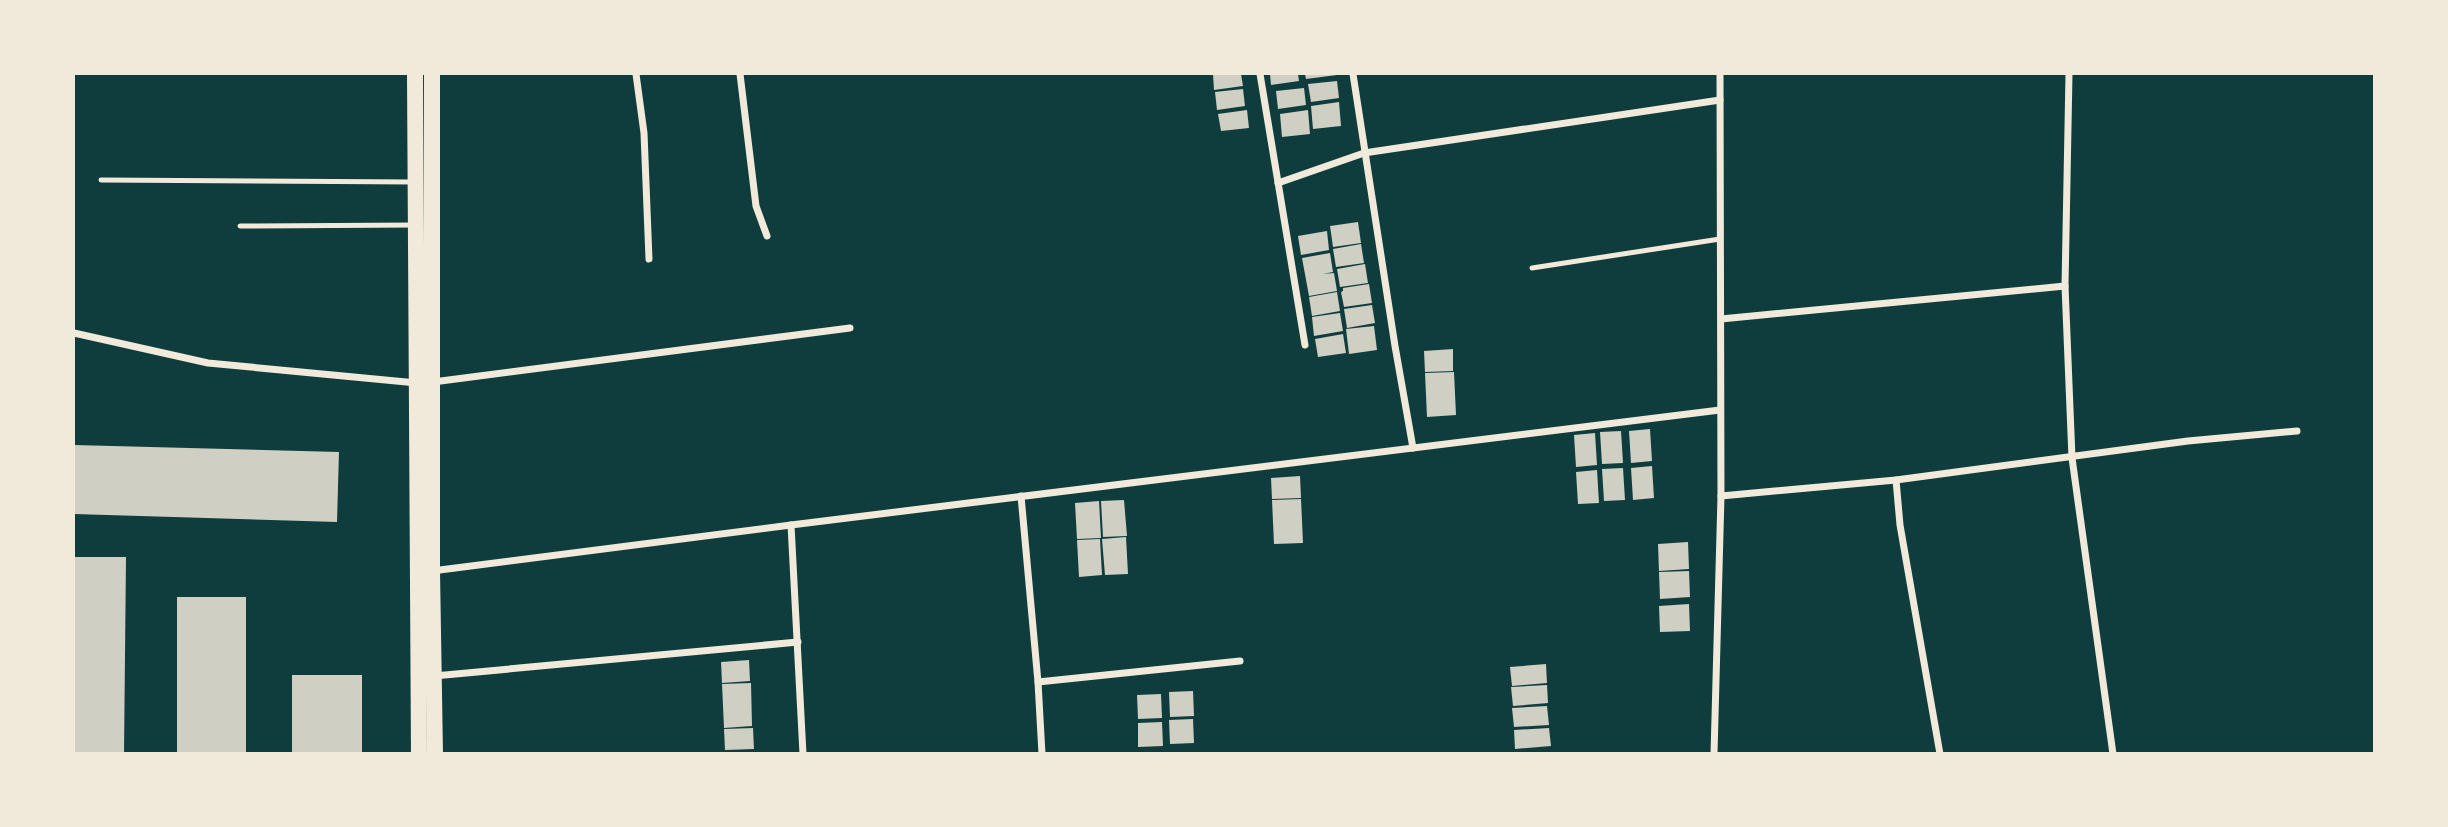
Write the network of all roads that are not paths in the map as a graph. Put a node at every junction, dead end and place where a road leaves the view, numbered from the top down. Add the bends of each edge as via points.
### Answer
1 (415, 74) edge
2 (432, 74) edge
3 (636, 74) edge
4 (740, 74) edge
5 (1260, 74) edge
6 (1353, 74) edge
7 (1720, 74) edge
8 (2069, 74) edge
9 (1720, 100) junction
10 (1364, 153) junction
11 (101, 180) dead end
12 (417, 182) junction
13 (1278, 183) junction
14 (418, 225) junction
15 (240, 226) dead end
16 (767, 236) dead end
17 (1720, 239) junction
18 (649, 259) dead end
19 (1532, 268) dead end
20 (2065, 286) junction
21 (1721, 320) junction
22 (850, 328) dead end
23 (74, 333) edge
24 (1305, 345) dead end
25 (425, 383) junction
26 (1720, 410) junction
27 (2297, 431) dead end
28 (1413, 448) junction
29 (2072, 458) junction
30 (1896, 480) junction
31 (1021, 496) junction
32 (1721, 496) junction
33 (791, 525) junction
34 (432, 571) junction
35 (799, 642) junction
36 (1240, 661) dead end
37 (434, 676) junction
38 (1038, 682) junction
39 (419, 754) edge
40 (435, 754) edge
41 (803, 754) edge
42 (1042, 754) edge
43 (1714, 754) edge
44 (1940, 754) edge
45 (2113, 754) edge

1 - 12 main road
2 - 25 main road
3 - 18 street via 644,133
4 - 16 street via 756,206
5 - 13 street
6 - 10 street
7 - 9 street
8 - 20 street
9 - 10 street
9 - 17 street
10 - 13 street
10 - 28 street
11 - 12 lane
12 - 14 main road
13 - 24 street
14 - 15 lane
14 - 25 main road
17 - 19 lane
17 - 21 street
20 - 21 street
20 - 29 street
21 - 26 street
22 - 25 street
23 - 25 street via 208,363
25 - 34 main road
25 - 39 main road
26 - 28 street
26 - 32 street
27 - 29 street
28 - 31 street
29 - 30 street
29 - 45 street
30 - 32 street
30 - 44 street
31 - 33 street
31 - 38 street
32 - 43 street
33 - 34 street
33 - 35 street
34 - 37 main road
35 - 37 street
35 - 41 street
36 - 38 street
37 - 40 main road
38 - 42 street

